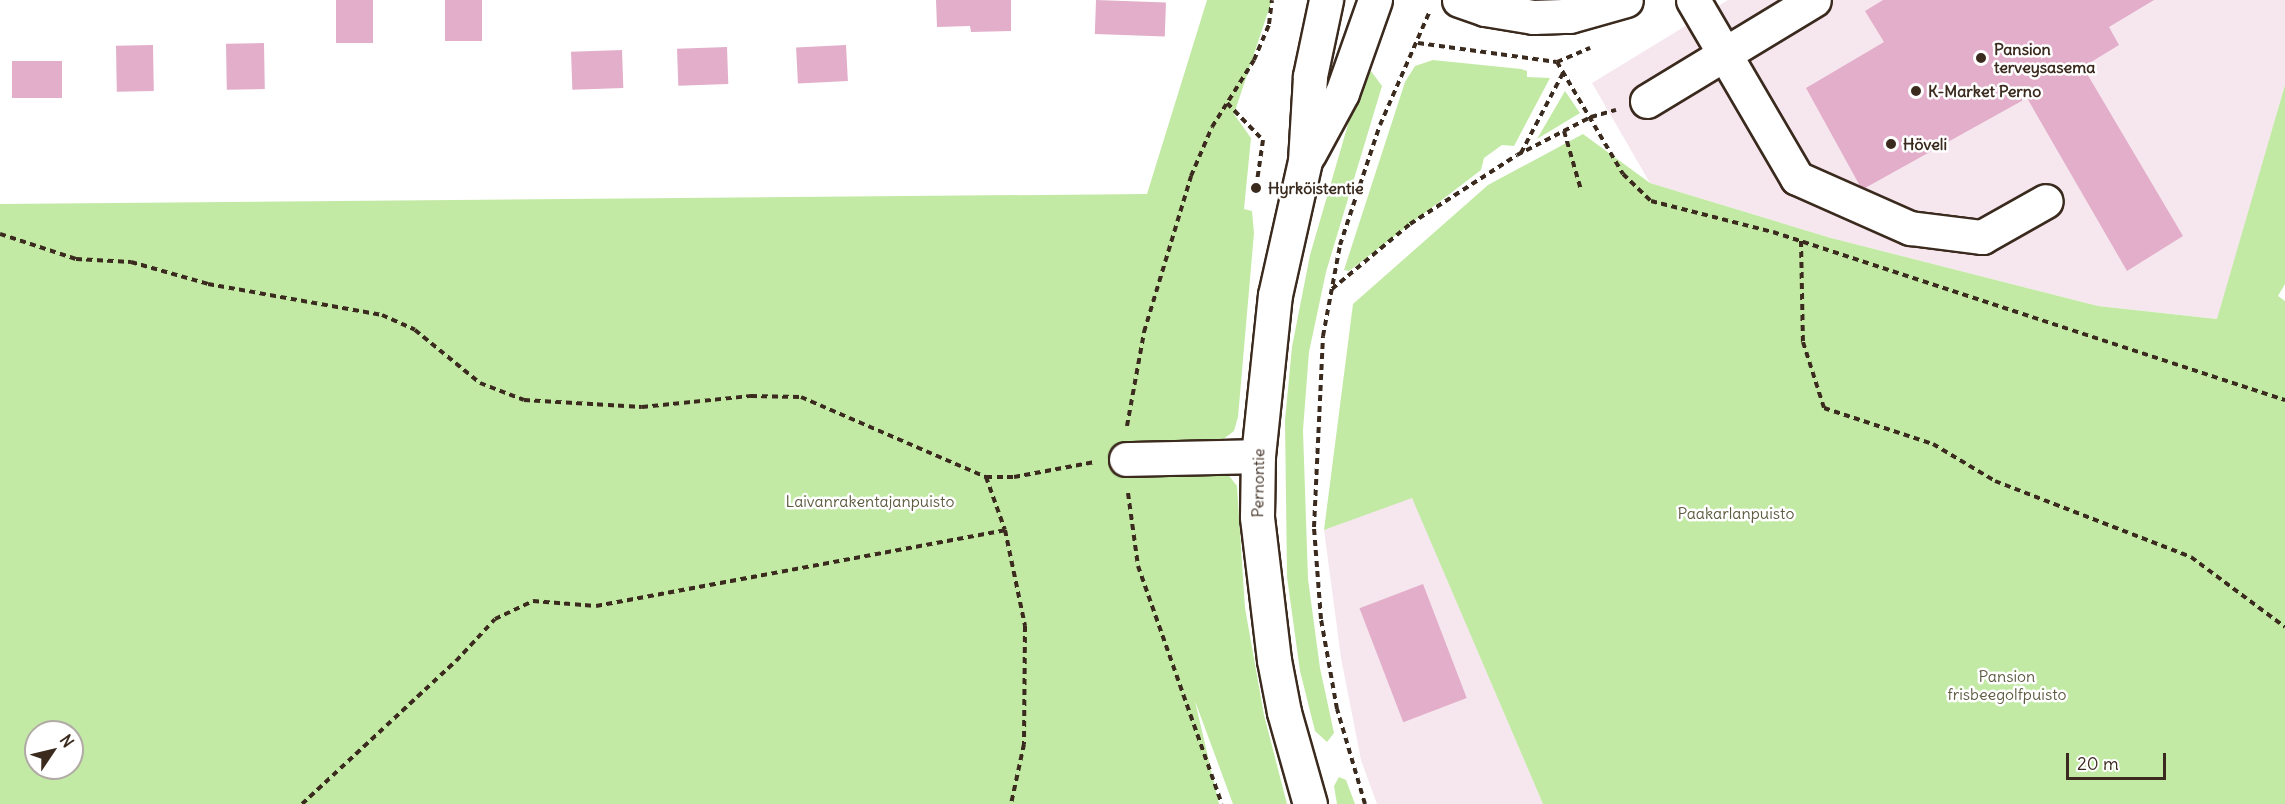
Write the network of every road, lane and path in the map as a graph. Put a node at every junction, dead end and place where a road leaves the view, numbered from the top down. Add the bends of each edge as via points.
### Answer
1 (1272, 0) edge
2 (1326, 0) edge
3 (1375, 0) edge
4 (1626, 0) edge
5 (1693, 0) edge
6 (1814, 0) edge
7 (1444, 5) edge
8 (1726, 52) junction
9 (1557, 62) dead end
10 (1564, 72) junction
11 (1647, 101) joint
12 (1227, 103) junction
13 (1591, 117) junction
14 (1564, 131) junction
15 (1521, 153) junction
16 (1305, 161) junction
17 (1256, 188) dead end
18 (1581, 190) dead end
19 (2046, 201) dead end
20 (0, 234) edge
21 (1801, 241) junction
22 (1332, 290) junction
23 (2285, 400) edge
24 (1258, 456) junction
25 (1125, 459) junction
26 (986, 477) junction
27 (1005, 530) junction
28 (2285, 627) edge
29 (302, 804) edge
30 (1011, 804) edge
31 (1222, 804) edge
32 (1310, 804) edge
33 (1365, 804) edge

1 - 12 path via 1269,24 1254,60
2 - 16 street, Pernontie via 1310,76
3 - 16 street, Pernontie via 1342,93
4 - 7 street via 1570,15 1533,17
5 - 8 street
6 - 8 street
7 - 22 path via 1380,125 1340,245
8 - 11 street
8 - 19 street via 1797,178 1910,228 1982,237
9 - 10 path
10 - 13 path
10 - 15 path
11 - 13 path
12 - 17 path via 1263,140
12 - 25 path via 1191,176 1166,252 1128,413
13 - 14 path
13 - 21 path via 1623,174 1651,201
14 - 15 path
14 - 18 path
15 - 22 path via 1410,224
16 - 24 street, Pernontie via 1275,295
20 - 26 path via 76,259 131,262 228,288 382,315 416,330 480,383 524,400 642,407 751,396 801,397
21 - 23 path
21 - 28 path via 1803,342 1824,408 1933,444 1995,481 2191,557
22 - 33 path via 1322,347 1314,527 1321,619 1337,709
24 - 25 street
24 - 32 street, Pernontie via 1257,517 1274,660
25 - 26 path
25 - 31 path via 1138,566
26 - 27 path
27 - 29 path via 596,606 533,601 495,619 456,661
27 - 30 path via 1025,626 1024,744

